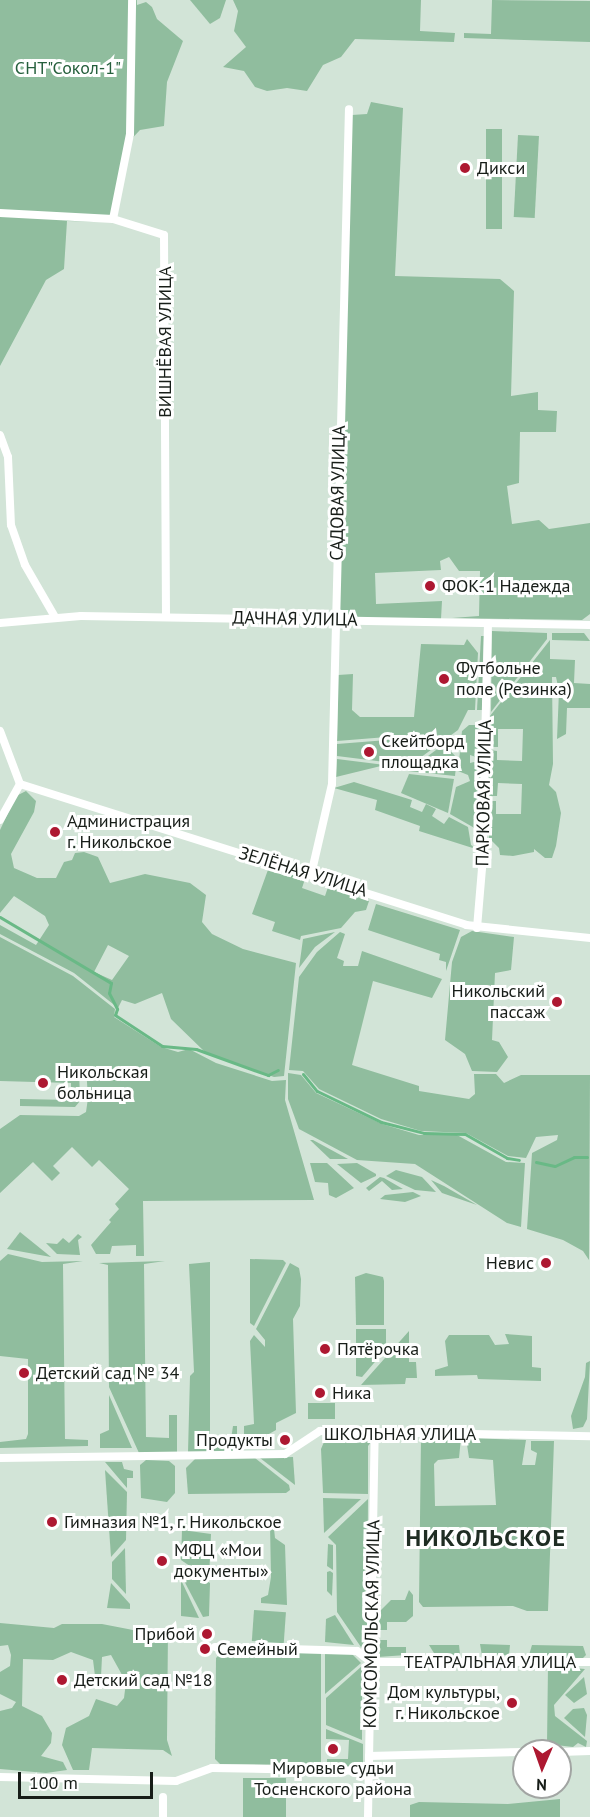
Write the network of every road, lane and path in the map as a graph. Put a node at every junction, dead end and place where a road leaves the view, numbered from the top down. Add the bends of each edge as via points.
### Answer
1 (132, 0) edge
2 (349, 109) dead end
3 (0, 213) edge
4 (113, 219) junction
5 (0, 435) edge
6 (166, 616) junction
7 (55, 617) junction
8 (337, 621) junction
9 (0, 623) edge
10 (488, 623) junction
11 (590, 625) edge
12 (0, 730) edge
13 (20, 784) junction
14 (0, 820) edge
15 (311, 875) junction
16 (477, 928) junction
17 (590, 938) edge
18 (375, 1432) junction
19 (590, 1436) edge
20 (0, 1458) edge
21 (215, 1647) dead end
22 (371, 1662) junction
23 (590, 1662) edge
24 (590, 1751) edge
25 (512, 1752) edge
26 (572, 1752) edge
27 (369, 1756) junction
28 (369, 1771) junction
29 (0, 1777) edge
30 (163, 1797) dead end
31 (163, 1817) edge
32 (368, 1817) edge

1 - 4 street via 130,134
2 - 8 street, САДОВАЯ УЛИЦА
3 - 4 street, ВИШНЁВАЯ УЛИЦА
4 - 6 street, ВИШНЁВАЯ УЛИЦА via 164,235
5 - 7 street via 8,457 11,525 25,565
6 - 7 street, ДАЧНАЯ УЛИЦА
6 - 8 street, ДАЧНАЯ УЛИЦА
7 - 9 street, ДАЧНАЯ УЛИЦА
8 - 10 street, ДАЧНАЯ УЛИЦА
8 - 15 street, САДОВАЯ УЛИЦА via 332,784
10 - 11 street, ДАЧНАЯ УЛИЦА
10 - 16 street, ПАРКОВАЯ УЛИЦА
12 - 13 street
13 - 14 street
13 - 15 street, ЗЕЛЁНАЯ УЛИЦА
15 - 16 street, ЗЕЛЁНАЯ УЛИЦА
16 - 17 street, ЗЕЛЁНАЯ УЛИЦА
18 - 19 street, ШКОЛЬНАЯ УЛИЦА
18 - 20 street, ШКОЛЬНАЯ УЛИЦА via 320,1431 285,1454
18 - 22 street, КОМСОМОЛЬСКАЯ УЛИЦА
21 - 22 street, ТЕАТРАЛЬНАЯ УЛИЦА via 357,1651
22 - 23 street, ТЕАТРАЛЬНАЯ УЛИЦА
22 - 27 street, КОМСОМОЛЬСКАЯ УЛИЦА
24 - 26 street
25 - 27 street
27 - 28 street, КОМСОМОЛЬСКАЯ УЛИЦА
28 - 29 street via 212,1768 176,1781
28 - 32 street, КОМСОМОЛЬСКАЯ УЛИЦА
30 - 31 street

